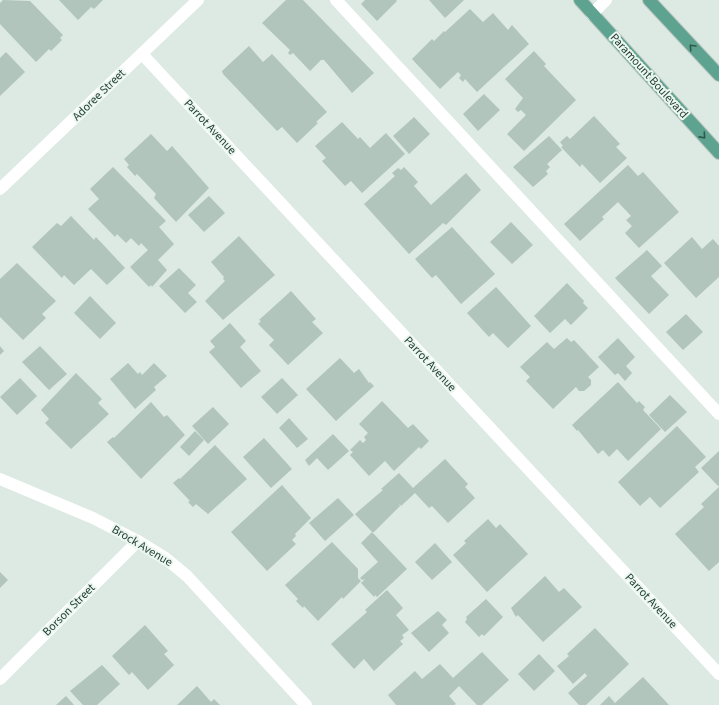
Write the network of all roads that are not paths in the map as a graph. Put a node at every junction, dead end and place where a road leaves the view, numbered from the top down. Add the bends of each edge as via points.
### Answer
1 (198, 0) edge
2 (336, 0) edge
3 (580, 0) edge
4 (606, 0) edge
5 (649, 0) edge
6 (592, 14) junction
7 (142, 54) junction
8 (719, 75) edge
9 (719, 153) edge
10 (0, 189) edge
11 (719, 414) edge
12 (0, 479) edge
13 (138, 542) junction
14 (719, 674) edge
15 (0, 679) edge
16 (306, 705) edge

1 - 7 street, Adoree Street
2 - 11 street
3 - 6 main road, Paramount Boulevard
4 - 6 street
8 -> 5 main road
6 -> 9 main road, Paramount Boulevard
7 - 10 street, Adoree Street
7 - 14 street, Parrot Avenue
12 - 13 street, Brock Avenue via 93,518
13 - 15 street, Borson Street
13 - 16 street, Brock Avenue via 164,557 186,576

